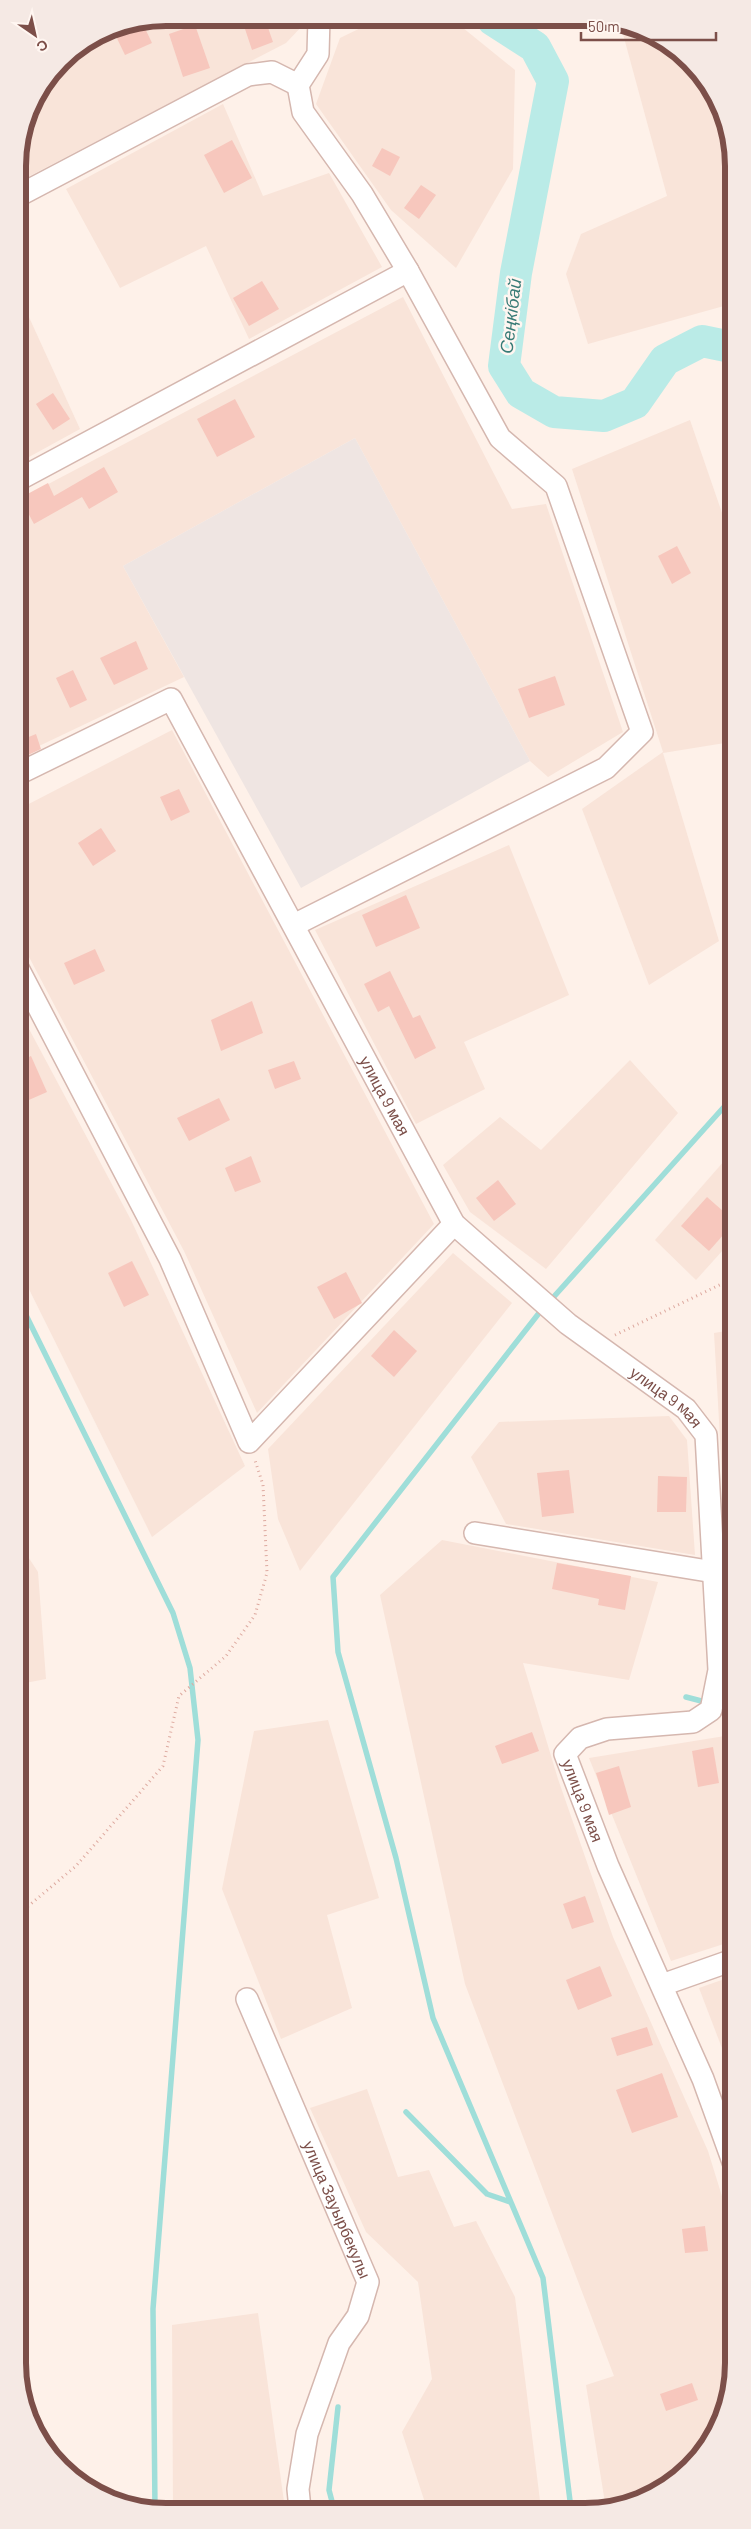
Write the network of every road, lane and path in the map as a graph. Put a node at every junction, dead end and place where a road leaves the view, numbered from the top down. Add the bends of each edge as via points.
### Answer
1 (319, 26) edge
2 (298, 85) junction
3 (27, 191) edge
4 (408, 271) junction
5 (27, 475) edge
6 (27, 770) edge
7 (294, 925) junction
8 (27, 985) edge
9 (454, 1224) junction
10 (724, 1283) edge
11 (597, 1344) junction
12 (249, 1442) junction
13 (475, 1533) dead end
14 (719, 1562) edge
15 (26, 1908) edge
16 (724, 1963) edge
17 (662, 1985) junction
18 (247, 1999) dead end
19 (724, 2137) edge
20 (299, 2503) edge

1 - 2 street via 318,54
2 - 3 street via 272,72 248,74
2 - 4 street via 303,112 362,194
4 - 5 street
4 - 7 street via 500,438 556,486 642,732 606,768
6 - 7 street, улица 9 мая via 171,699
7 - 9 street, улица 9 мая
8 - 12 street via 170,1259
9 - 11 street, улица 9 мая via 568,1324
9 - 12 street
10 - 11 path
11 - 14 street, улица 9 мая via 686,1409 706,1435
12 - 15 path via 263,1485 267,1573 255,1615 226,1656 179,1696 163,1766 76,1866
13 - 14 street
14 - 17 street, улица 9 мая via 719,1670 712,1710 693,1722 606,1729 580,1738 565,1754 608,1866
16 - 17 street
17 - 19 street, улица 9 мая
18 - 20 street, улица Зауырбекулы via 368,2282 358,2316 339,2343 306,2434 298,2489

